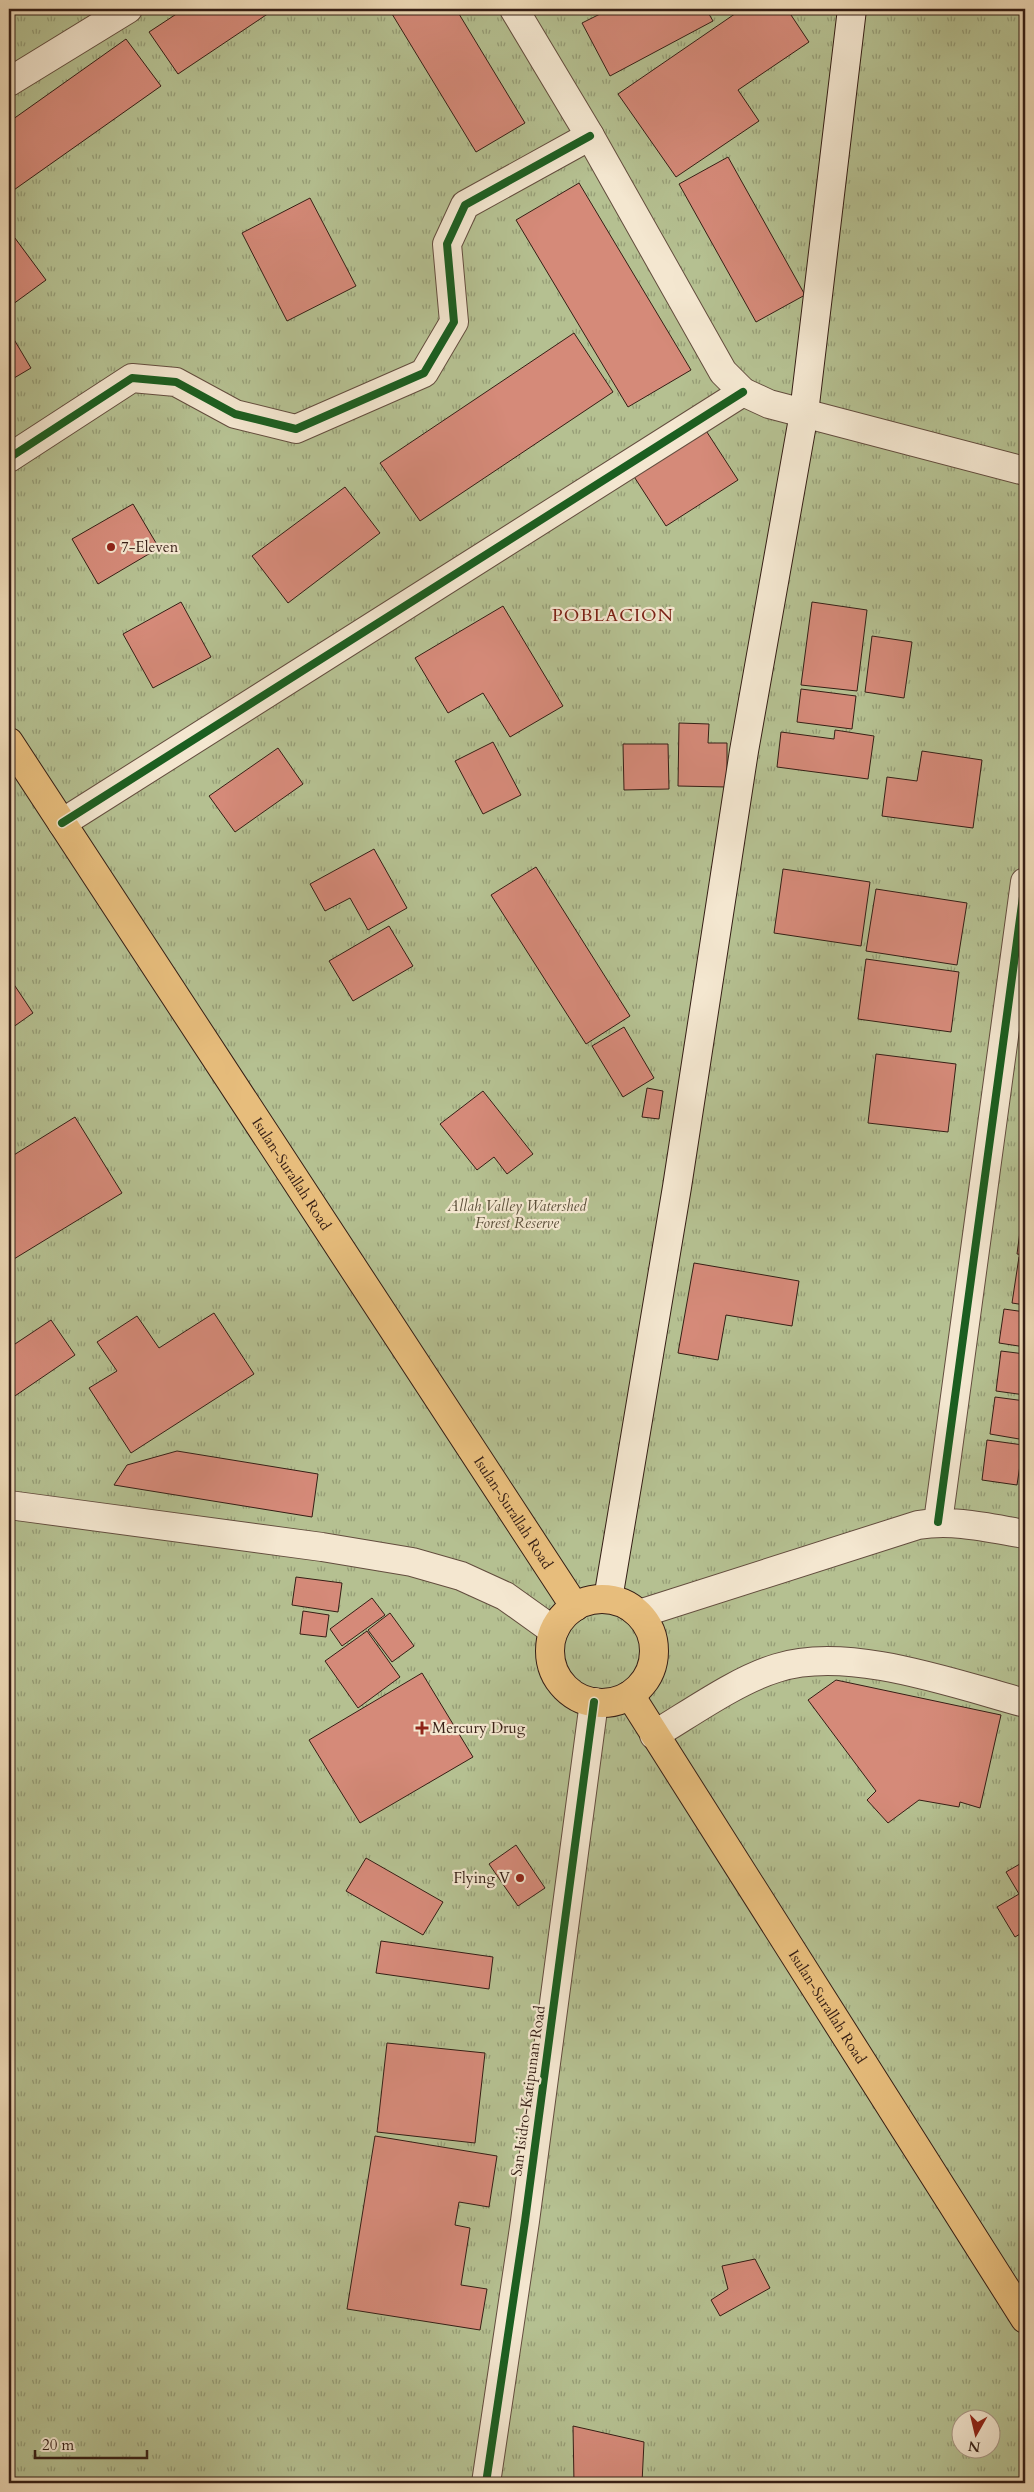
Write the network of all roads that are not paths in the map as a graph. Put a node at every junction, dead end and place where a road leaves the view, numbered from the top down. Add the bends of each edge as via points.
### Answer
1 (128, 9) edge
2 (514, 9) edge
3 (852, 9) edge
4 (9, 82) edge
5 (590, 136) junction
6 (743, 392) junction
7 (804, 413) junction
8 (9, 458) edge
9 (1025, 471) edge
10 (9, 742) edge
11 (62, 823) junction
12 (1025, 882) edge
13 (1019, 961) edge
14 (9, 1505) edge
15 (938, 1522) junction
16 (1025, 1534) edge
17 (608, 1599) junction
18 (575, 1607) junction
19 (639, 1614) junction
20 (554, 1631) junction
21 (630, 1696) junction
22 (594, 1702) junction
23 (1025, 1703) edge
24 (654, 1735) junction
25 (1025, 2319) edge
26 (486, 2483) edge

1 - 4 street
2 - 5 street
3 - 7 street
5 - 6 street via 723,372
5 - 8 street via 465,205 447,244 454,322 424,373 296,429 235,414 176,382 132,378
6 - 7 street via 769,404
6 - 11 street
7 - 9 street
7 - 17 street via 744,751 677,1187
10 - 11 highway, Isulan-Surallah Road
11 - 18 highway, Isulan-Surallah Road
12 - 13 street
13 - 15 street
14 - 20 street via 412,1562 461,1576 505,1596
15 - 16 street
15 - 19 street via 918,1525
17 - 18 highway via 591,1600
17 - 19 highway via 625,1604
18 - 20 highway
19 - 21 highway via 648,1625 655,1651 648,1677
20 - 22 highway via 552,1662 557,1676 566,1689 579,1698
21 - 22 highway via 612,1702
21 - 24 highway, Isulan-Surallah Road
22 - 26 street, San Isidro-Katipunan Road
23 - 24 street via 921,1675 848,1662 814,1661 777,1668 752,1679
24 - 25 highway, Isulan-Surallah Road

